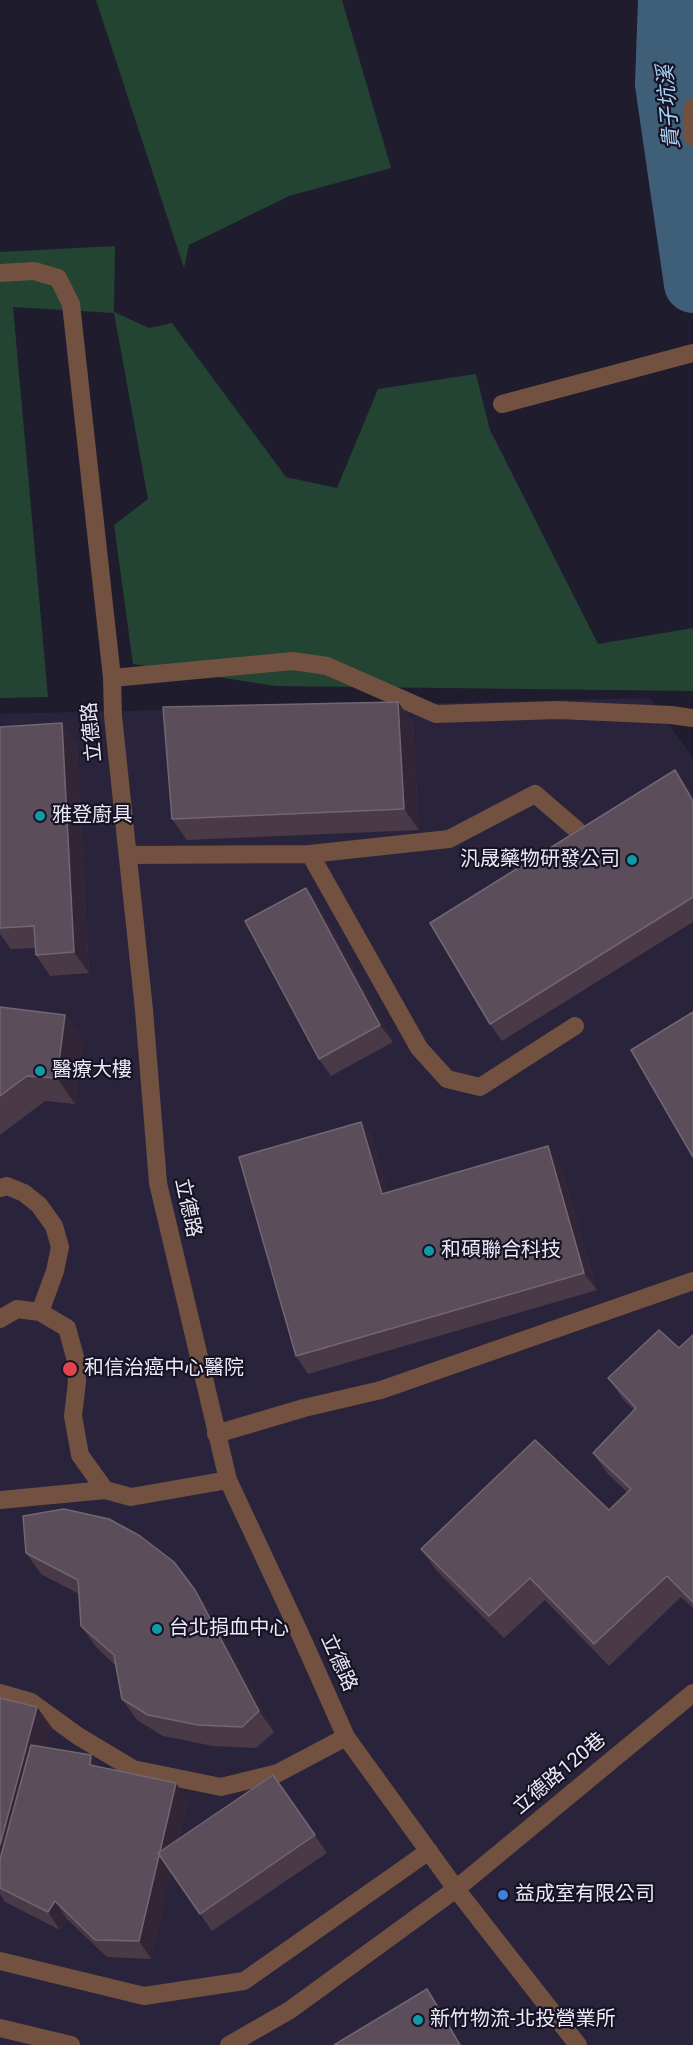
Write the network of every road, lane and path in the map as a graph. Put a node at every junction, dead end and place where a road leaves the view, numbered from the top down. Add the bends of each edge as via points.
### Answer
1 (693, 107) edge
2 (693, 137) edge
3 (0, 273) edge
4 (693, 353) edge
5 (502, 404) dead end
6 (112, 678) junction
7 (693, 718) edge
8 (577, 830) edge
9 (310, 854) junction
10 (129, 855) junction
11 (575, 1026) dead end
12 (0, 1188) edge
13 (693, 1281) edge
14 (40, 1312) junction
15 (0, 1318) edge
16 (216, 1434) junction
17 (228, 1480) junction
18 (105, 1490) junction
19 (0, 1500) edge
20 (0, 1693) edge
21 (693, 1693) edge
22 (346, 1737) junction
23 (429, 1851) junction
24 (456, 1889) junction
25 (0, 1961) edge
26 (0, 2028) edge
27 (71, 2045) edge
28 (229, 2045) edge
29 (578, 2045) edge

1 - 2 street
3 - 6 street, 立德路 via 34,271 58,278 71,304
4 - 5 street
6 - 7 street via 293,661 327,666 436,714 558,710
6 - 10 street, 立德路
8 - 9 street via 535,794 449,840
9 - 10 street
9 - 11 street via 419,1048 447,1079 480,1086
10 - 16 street, 立德路 via 158,1183
12 - 14 street via 7,1186 24,1193 39,1205 54,1226 60,1247
13 - 16 street via 381,1390
14 - 15 street via 17,1309
14 - 18 street via 67,1328 75,1357 73,1416 80,1455
16 - 17 street, 立德路
17 - 18 street via 131,1497
17 - 22 street, 立德路
18 - 19 street
20 - 22 street via 31,1702 133,1769 221,1787 278,1773
21 - 24 street, 立德路120巷
22 - 23 street, 立德路
23 - 24 street, 立德路
23 - 25 street via 244,1981 144,1996
24 - 28 street, 立德路120巷 via 290,2010
24 - 29 street, 立德路
26 - 27 street

